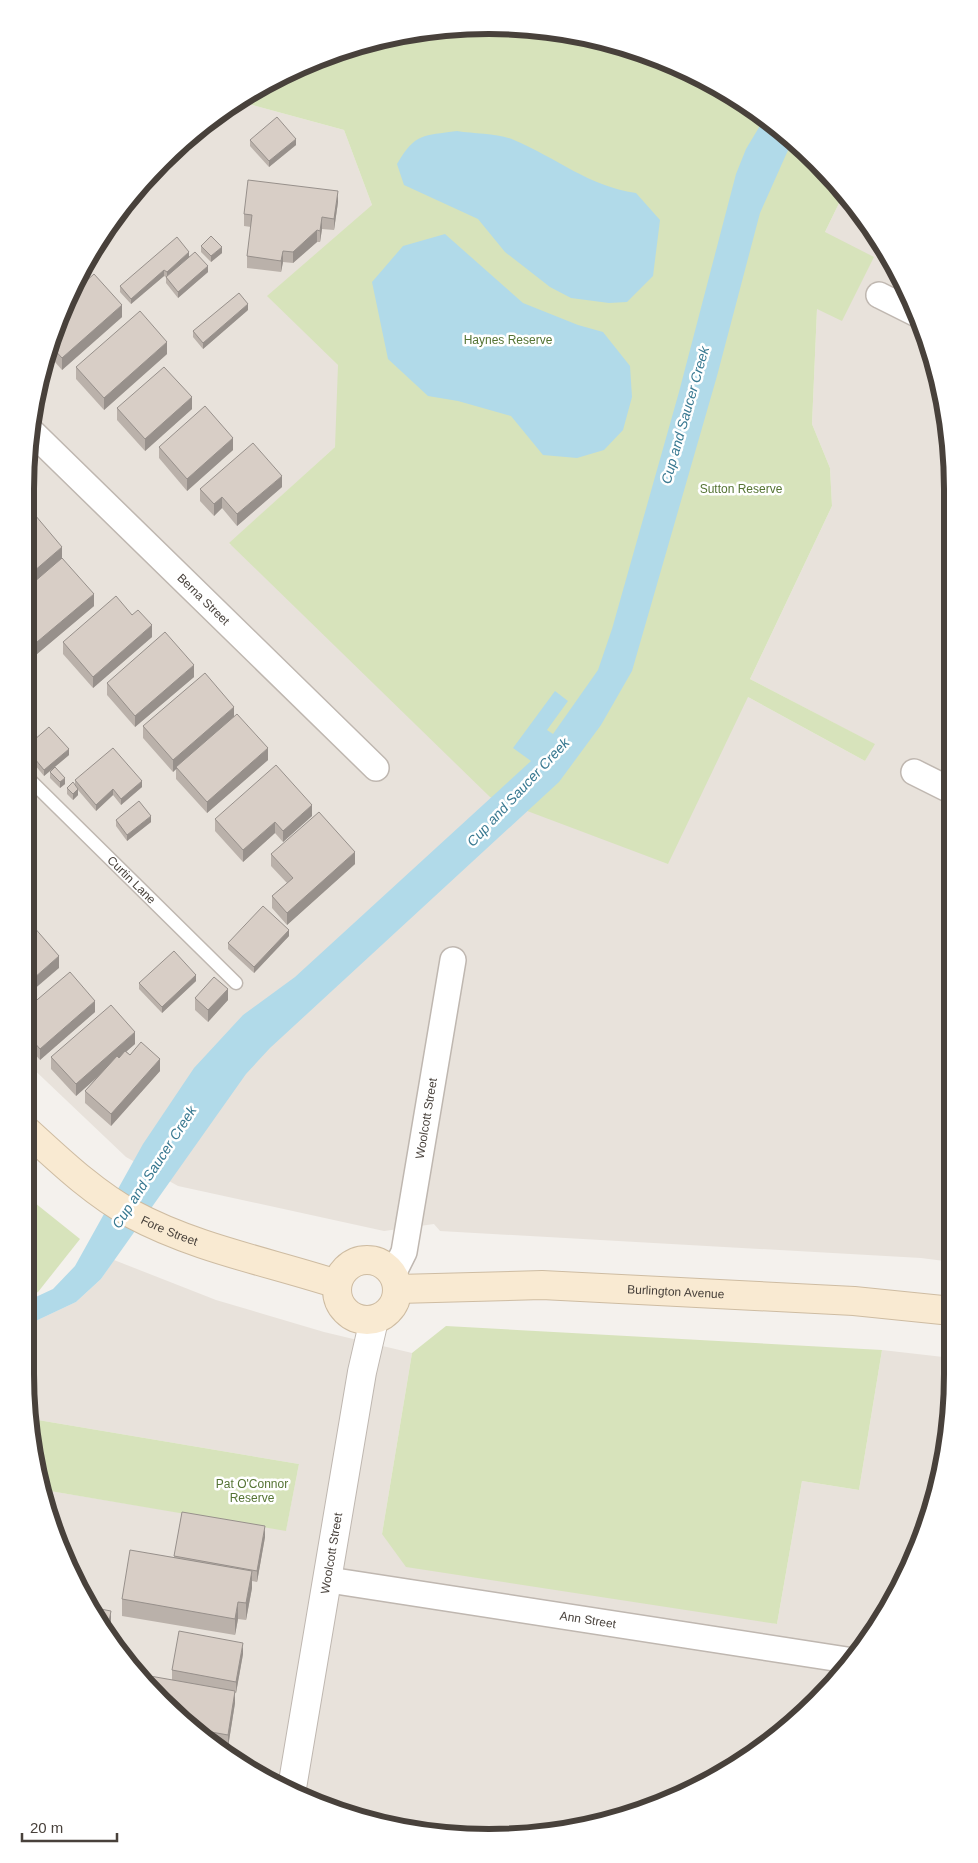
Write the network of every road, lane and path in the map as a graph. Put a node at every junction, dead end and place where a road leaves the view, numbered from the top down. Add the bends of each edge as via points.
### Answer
1 (879, 295) dead end
2 (907, 310) edge
3 (37, 437) edge
4 (376, 768) dead end
5 (914, 772) dead end
6 (34, 784) edge
7 (944, 787) edge
8 (453, 960) dead end
9 (236, 983) dead end
10 (34, 1137) edge
11 (396, 1282) junction
12 (337, 1284) junction
13 (944, 1310) edge
14 (374, 1320) junction
15 (329, 1580) junction
16 (843, 1659) edge
17 (293, 1784) edge

1 - 2 street
3 - 4 street, Berna Street
5 - 7 street
6 - 9 lane, Curtin Lane
8 - 11 street, Woolcott Street via 404,1252
10 - 12 main road, Fore Street via 73,1172 132,1214 182,1235
11 - 12 main road via 379,1262 362,1260 345,1268
11 - 13 main road, Burlington Avenue via 542,1285 854,1301
11 - 14 main road via 396,1300 392,1309
12 - 14 main road via 337,1294 345,1312 359,1320
14 - 15 street, Woolcott Street via 362,1372
15 - 16 street, Ann Street
15 - 17 street, Woolcott Street

